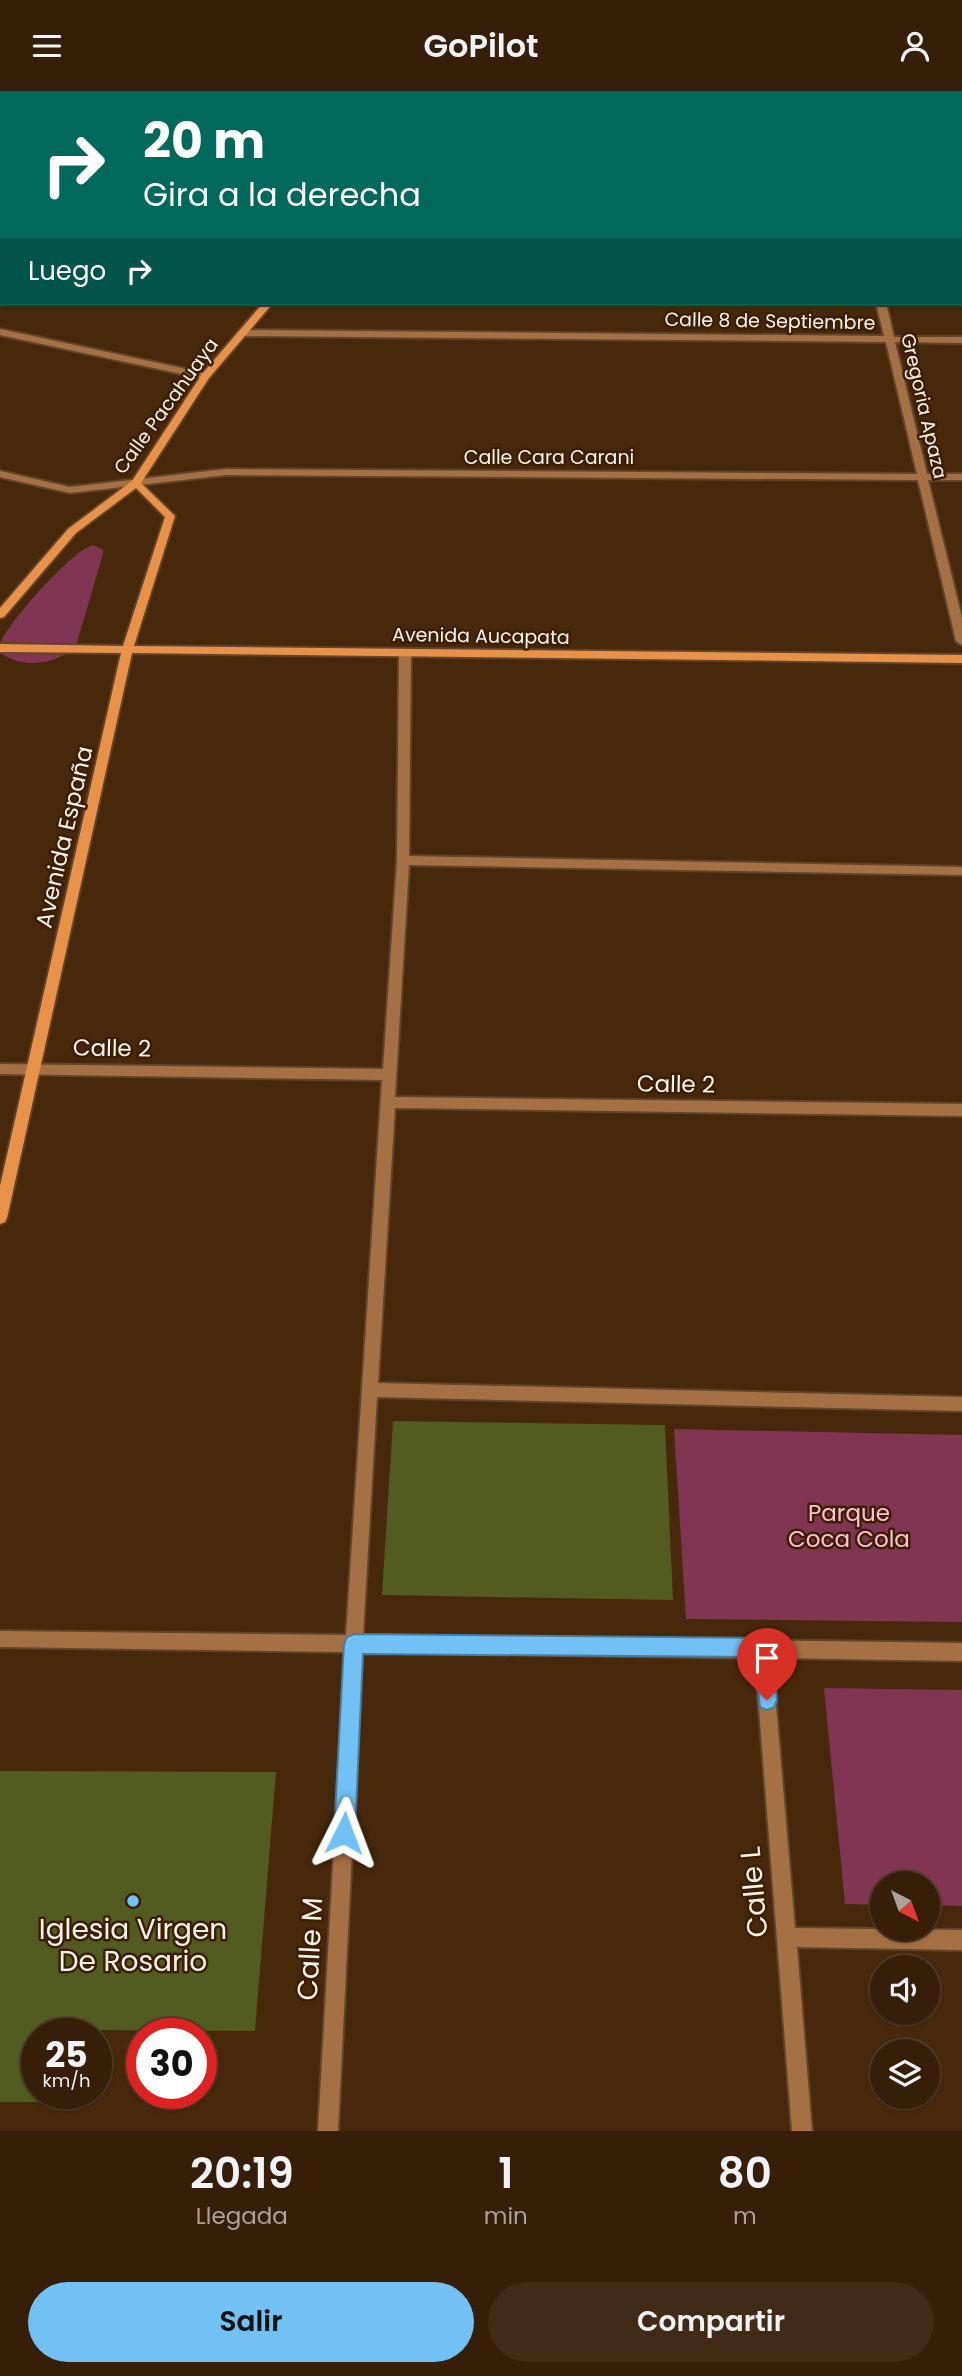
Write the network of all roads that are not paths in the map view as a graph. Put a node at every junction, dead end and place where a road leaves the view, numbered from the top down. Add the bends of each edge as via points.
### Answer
1 (266, 305) edge
2 (882, 305) edge
3 (0, 332) edge
4 (242, 334) junction
5 (891, 340) junction
6 (962, 340) edge
7 (205, 376) junction
8 (0, 474) edge
9 (923, 477) junction
10 (962, 477) edge
11 (136, 483) junction
12 (0, 615) edge
13 (962, 641) edge
14 (0, 648) edge
15 (127, 650) junction
16 (405, 653) junction
17 (962, 659) edge
18 (403, 860) junction
19 (962, 871) edge
20 (0, 1069) edge
21 (33, 1069) junction
22 (391, 1075) junction
23 (390, 1102) junction
24 (962, 1110) edge
25 (0, 1218) edge
26 (370, 1390) junction
27 (962, 1404) edge
28 (0, 1639) edge
29 (354, 1644) junction
30 (763, 1647) junction
31 (962, 1652) edge
32 (786, 1937) junction
33 (962, 1940) edge
34 (328, 2131) edge
35 (802, 2131) edge

1 - 4 street, Calle Pacahuaya
2 - 5 street, Gregoria Apaza
3 - 7 street
4 - 5 street, Calle 8 de Septiembre
4 - 7 street, Calle Pacahuaya
5 - 6 street, Calle 8 de Septiembre
5 - 9 street, Gregoria Apaza
7 - 11 street, Calle Pacahuaya
8 - 11 street, Calle Cara Carani via 70,490
9 - 10 street, Calle Cara Carani
9 - 11 street, Calle Cara Carani via 226,472
9 - 13 street, Gregoria Apaza
11 - 12 street, Calle Pacahuaya via 72,531
11 - 15 street, Avenida España via 170,516
14 - 15 street, Avenida Aucapata
15 - 16 street, Avenida Aucapata
15 - 21 street, Avenida España
16 - 17 street, Avenida Aucapata
16 - 18 street, Calle M
18 - 19 street
18 - 22 street, Calle M
20 - 21 street, Calle 2
21 - 22 street, Calle 2
21 - 25 street, Avenida España
22 - 23 street, Calle M
23 - 24 street, Calle 2
23 - 26 street, Calle M
26 - 27 street
26 - 29 street, Calle M
28 - 29 street
29 - 30 street
29 - 34 street, Calle M
30 - 31 street
30 - 32 street, Calle L
32 - 33 street
32 - 35 street, Calle L

